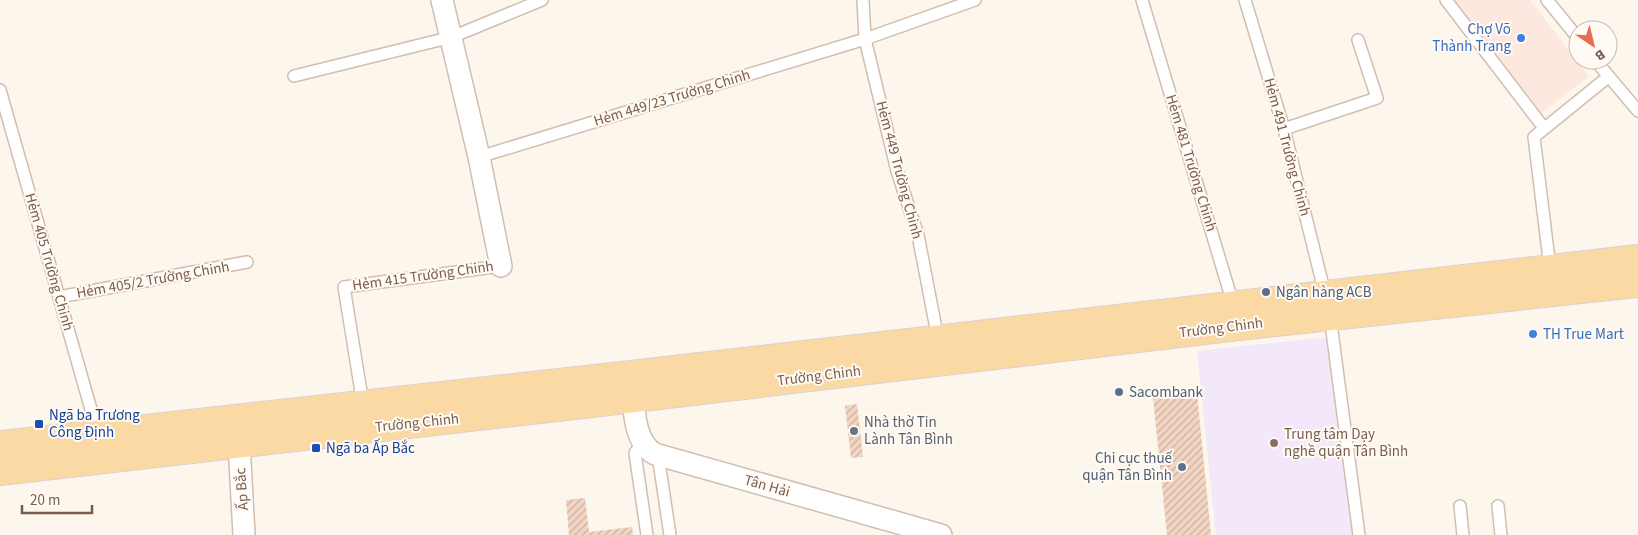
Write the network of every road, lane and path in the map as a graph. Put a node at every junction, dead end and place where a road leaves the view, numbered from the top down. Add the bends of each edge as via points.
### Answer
1 (442, 0) edge
2 (542, 0) edge
3 (863, 0) edge
4 (975, 0) edge
5 (1142, 0) edge
6 (1244, 0) edge
7 (1446, 0) edge
8 (1548, 0) edge
9 (1568, 25) edge
10 (452, 37) junction
11 (865, 39) junction
12 (1358, 40) dead end
13 (1603, 70) edge
14 (294, 76) dead end
15 (1608, 76) junction
16 (0, 90) edge
17 (1638, 111) edge
18 (1544, 128) junction
19 (1284, 129) junction
20 (479, 157) junction
21 (1638, 259) edge
22 (247, 262) dead end
23 (500, 266) joint
24 (1550, 268) junction
25 (1638, 283) edge
26 (59, 297) junction
27 (1328, 305) junction
28 (1236, 315) junction
29 (938, 339) junction
30 (632, 386) junction
31 (363, 404) junction
32 (237, 431) junction
33 (98, 434) junction
34 (0, 445) edge
35 (650, 449) junction
36 (0, 471) edge
37 (1460, 506) dead end
38 (1498, 506) dead end
39 (244, 535) edge
40 (648, 535) edge
41 (670, 535) edge
42 (941, 535) edge
43 (1359, 535) edge
44 (1463, 535) edge
45 (1501, 535) edge

1 - 10 street, Hẻm 415 Trường Chinh
2 - 10 lane
3 - 11 lane, Hẻm 449 Trường Chinh
4 - 11 lane, Hẻm 449/23 Trường Chinh
5 - 28 lane, Hẻm 481 Trường Chinh
6 - 19 lane, Hẻm 491 Trường Chinh
7 - 18 lane
8 - 9 lane
10 - 14 lane
10 - 20 street, Hẻm 415 Trường Chinh
11 - 20 lane, Hẻm 449/23 Trường Chinh
11 - 29 lane, Hẻm 449 Trường Chinh via 897,171 918,235
12 - 19 lane via 1377,98
13 - 15 lane
15 - 17 lane
15 - 18 lane
16 - 26 lane, Hẻm 405 Trường Chinh
18 - 24 lane via 1534,137
19 - 27 lane, Hẻm 491 Trường Chinh
20 - 23 street, Hẻm 415 Trường Chinh
21 - 24 main road, Trường Chinh
22 - 26 lane, Hẻm 405/2 Trường Chinh
23 - 31 lane, Hẻm 415 Trường Chinh via 344,287
24 - 27 main road, Trường Chinh
25 - 27 main road, Trường Chinh
26 - 33 lane, Hẻm 405 Trường Chinh
27 - 28 main road, Trường Chinh
27 - 43 lane, Hẻm 491 Trường Chinh
28 - 29 main road, Trường Chinh
28 - 30 main road, Trường Chinh
29 - 30 main road, Trường Chinh
30 - 31 main road, Trường Chinh
30 - 32 main road, Trường Chinh
30 - 35 street via 638,435
31 - 32 main road, Trường Chinh
32 - 33 main road, Trường Chinh
32 - 36 main road, Trường Chinh
32 - 39 street, Ấp Bắc
33 - 34 main road, Trường Chinh
35 - 40 lane via 635,453
35 - 41 lane
35 - 42 street, Tân Hải
37 - 44 lane
38 - 45 lane

